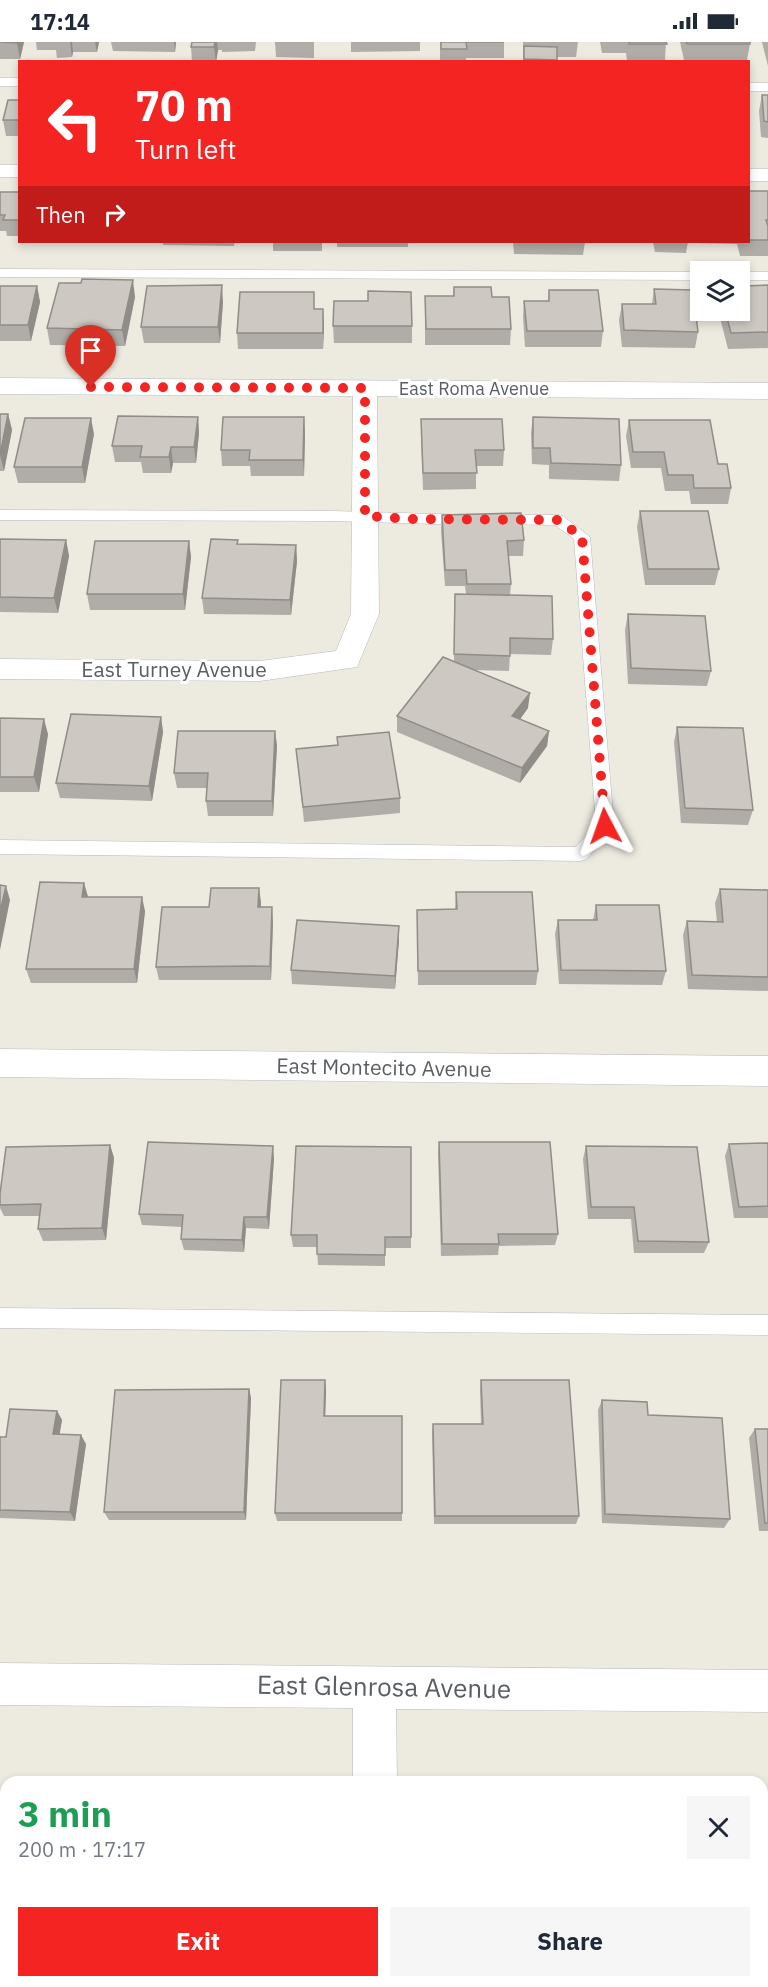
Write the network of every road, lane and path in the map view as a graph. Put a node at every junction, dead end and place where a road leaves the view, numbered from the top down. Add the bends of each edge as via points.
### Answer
1 (0, 81) edge
2 (18, 82) edge
3 (750, 87) edge
4 (768, 87) edge
5 (0, 171) edge
6 (18, 171) edge
7 (750, 175) edge
8 (768, 175) edge
9 (0, 273) edge
10 (690, 276) edge
11 (750, 276) edge
12 (768, 276) edge
13 (0, 386) edge
14 (365, 388) junction
15 (766, 399) edge
16 (0, 515) edge
17 (365, 516) junction
18 (0, 669) edge
19 (0, 847) edge
20 (0, 1063) edge
21 (768, 1071) edge
22 (0, 1318) edge
23 (768, 1325) edge
24 (0, 1684) edge
25 (374, 1686) junction
26 (768, 1691) edge
27 (375, 1776) edge

1 - 2 lane
3 - 4 lane
5 - 6 street
7 - 8 street
9 - 10 lane
11 - 12 lane
13 - 14 street, East Roma Avenue
14 - 15 street, East Roma Avenue
14 - 17 street
16 - 17 lane
17 - 18 street, East Turney Avenue via 365,614 347,660 260,671
17 - 19 lane via 558,520 582,537 605,826 580,854
20 - 21 street, East Montecito Avenue
22 - 23 lane
24 - 25 street, East Glenrosa Avenue
25 - 26 street, East Glenrosa Avenue
25 - 27 street

